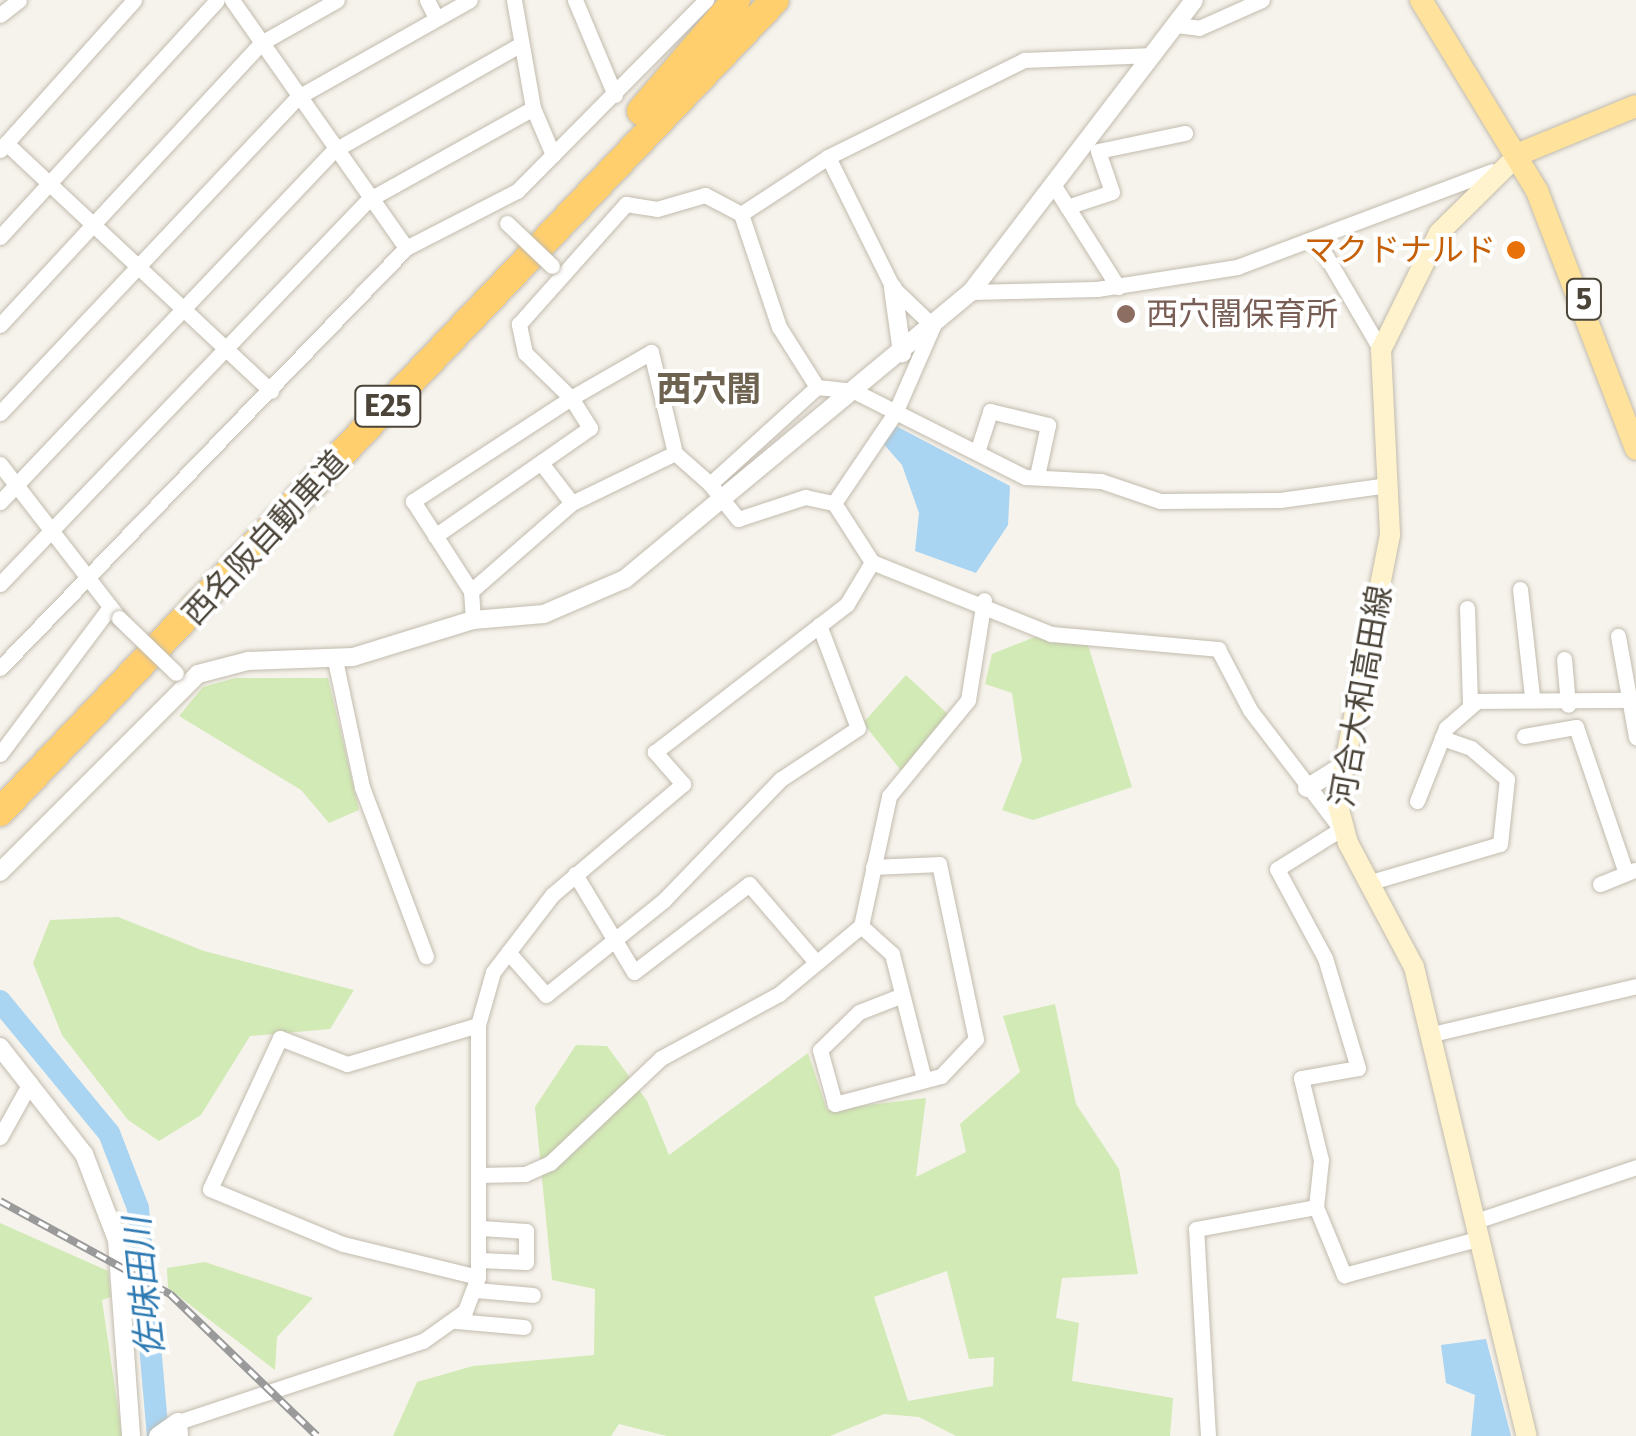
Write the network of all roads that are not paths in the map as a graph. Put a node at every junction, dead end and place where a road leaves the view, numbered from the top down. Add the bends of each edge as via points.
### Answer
1 (19, 0) edge
2 (134, 0) edge
3 (217, 0) edge
4 (232, 0) edge
5 (338, 0) edge
6 (427, 0) edge
7 (470, 0) edge
8 (514, 0) edge
9 (575, 0) edge
10 (706, 0) edge
11 (736, 0) edge
12 (752, 0) edge
13 (776, 0) edge
14 (795, 0) edge
15 (1194, 0) edge
16 (1262, 0) edge
17 (1421, 0) edge
18 (0, 15) edge
19 (436, 18) junction
20 (1176, 25) junction
21 (261, 43) junction
22 (520, 44) junction
23 (1153, 55) junction
24 (615, 96) junction
25 (298, 97) junction
26 (1636, 106) edge
27 (533, 108) junction
28 (648, 117) junction
29 (1185, 133) dead end
30 (3, 147) edge
31 (333, 151) junction
32 (1519, 154) junction
33 (553, 155) junction
34 (828, 157) junction
35 (1492, 171) junction
36 (49, 183) junction
37 (1056, 189) junction
38 (368, 200) junction
39 (494, 207) junction
40 (1068, 207) junction
41 (742, 214) junction
42 (95, 224) junction
43 (0, 238) edge
44 (1318, 244) junction
45 (406, 248) junction
46 (138, 267) junction
47 (557, 270) junction
48 (1118, 287) junction
49 (893, 288) junction
50 (970, 292) junction
51 (183, 306) junction
52 (0, 326) edge
53 (933, 326) junction
54 (1381, 350) junction
55 (228, 351) junction
56 (902, 352) junction
57 (818, 388) junction
58 (271, 391) junction
59 (854, 391) junction
60 (571, 398) junction
61 (0, 413) edge
62 (894, 413) junction
63 (978, 449) junction
64 (1636, 449) edge
65 (676, 452) junction
66 (0, 464) edge
67 (545, 468) junction
68 (1037, 476) junction
69 (710, 484) junction
70 (1388, 485) junction
71 (16, 486) junction
72 (723, 499) junction
73 (0, 502) edge
74 (572, 503) junction
75 (834, 503) junction
76 (50, 534) junction
77 (435, 536) junction
78 (872, 562) junction
79 (88, 582) junction
80 (0, 584) edge
81 (1520, 589) dead end
82 (471, 591) junction
83 (984, 600) junction
84 (1467, 608) dead end
85 (114, 613) junction
86 (473, 620) junction
87 (819, 625) junction
88 (1618, 636) dead end
89 (1564, 658) dead end
90 (335, 660) junction
91 (0, 668) edge
92 (181, 677) junction
93 (1532, 696) junction
94 (1630, 700) edge
95 (1568, 705) junction
96 (1470, 706) junction
97 (1524, 736) dead end
98 (1636, 737) edge
99 (1442, 738) junction
100 (0, 754) edge
101 (1344, 765) junction
102 (0, 786) edge
103 (1307, 788) junction
104 (1416, 802) dead end
105 (0, 812) edge
106 (1341, 828) junction
107 (873, 867) junction
108 (1631, 871) edge
109 (0, 872) edge
110 (575, 874) junction
111 (1371, 882) junction
112 (1600, 884) dead end
113 (861, 926) junction
114 (615, 937) junction
115 (508, 952) junction
116 (426, 956) dead end
117 (815, 962) junction
118 (1636, 986) edge
119 (900, 996) junction
120 (478, 1025) junction
121 (1432, 1034) junction
122 (0, 1046) edge
123 (27, 1080) junction
124 (924, 1080) junction
125 (0, 1092) edge
126 (0, 1138) edge
127 (1636, 1167) edge
128 (478, 1175) junction
129 (1316, 1207) junction
130 (481, 1228) junction
131 (1475, 1231) junction
132 (478, 1276) junction
133 (533, 1294) dead end
134 (456, 1321) junction
135 (524, 1326) dead end
136 (172, 1430) edge
137 (131, 1436) edge
138 (1208, 1436) edge
139 (1526, 1436) edge

1 - 18 street
2 - 30 street
3 - 36 street
4 - 21 street
5 - 21 street
6 - 19 street
7 - 19 street
8 - 22 street
9 - 24 street
10 - 24 street
11 - 28 highway
12 - 28 highway, 西名阪自動車道 / E25
13 - 28 highway, 西名阪自動車道 / E25
14 - 28 highway via 698,98
15 - 20 street
16 - 20 street via 1199,28
17 - 32 main road, 5
19 - 25 street
20 - 23 street
21 - 25 street
21 - 42 street
22 - 27 street
22 - 31 street
23 - 34 street via 1024,60
23 - 37 street
24 - 33 street
25 - 31 street
25 - 46 street
26 - 32 main road
27 - 33 street
27 - 38 street
28 - 102 highway, 西名阪自動車道 / E25
28 - 105 highway, 西名阪自動車道 / E25
29 - 40 street via 1098,151 1112,192
30 - 36 street
31 - 38 street
31 - 51 street
32 - 35 main road, 河合大和高田線
32 - 64 main road, 5 via 1576,276
33 - 39 street
34 - 41 street
34 - 49 street
35 - 44 street via 1421,193
35 - 54 main road, 河合大和高田線 via 1425,254
36 - 42 street
36 - 43 street
37 - 40 street
37 - 50 street
38 - 45 street
38 - 55 street
39 - 45 street
39 - 47 street, bridge
40 - 48 street
41 - 47 street via 706,195 657,209 626,204
41 - 57 street via 779,327
42 - 46 street
42 - 52 street
44 - 48 street
44 - 54 street
45 - 58 street
46 - 51 street
46 - 61 street
47 - 60 street via 519,324 525,352
48 - 50 street
49 - 53 street
49 - 56 street
50 - 53 street
51 - 55 street
51 - 71 street
53 - 56 street
53 - 62 street
54 - 70 main road, 河合大和高田線
55 - 58 street
55 - 76 street
56 - 59 street
57 - 59 street
57 - 69 street
58 - 79 street
59 - 62 street
59 - 72 street
60 - 65 street via 650,352
60 - 67 street via 590,428
60 - 77 street via 412,502
62 - 63 street
62 - 75 street
63 - 68 street
63 - 68 street via 990,411 1048,425
65 - 69 street
65 - 74 street
66 - 71 street
67 - 74 street
67 - 77 street
68 - 70 street via 1101,481 1160,501 1280,500
69 - 72 street
70 - 101 main road, 河合大和高田線 via 1387,556
71 - 73 street
71 - 76 street
72 - 75 street via 738,518 805,498
72 - 86 street via 603,593 544,614
74 - 82 street
75 - 78 street
76 - 79 street
76 - 80 street
77 - 82 street
78 - 83 street
78 - 87 street via 847,604
79 - 85 street
79 - 91 street
81 - 93 street
82 - 86 street
83 - 103 street via 1051,634 1218,649
83 - 107 street via 968,700 889,796
84 - 96 street
85 - 92 street, bridge
85 - 100 street
86 - 90 street
87 - 110 street via 655,752 683,784
87 - 114 street via 858,728 780,779
88 - 94 street
89 - 95 street
90 - 92 street via 248,661
90 - 116 street via 362,787
92 - 109 street
93 - 95 street
93 - 96 street
94 - 95 street
94 - 98 street
96 - 99 street
97 - 108 street via 1576,727
99 - 104 street
99 - 111 street via 1507,779 1500,844
101 - 103 street
101 - 106 main road, 河合大和高田線
103 - 106 street
106 - 111 main road, 河合大和高田線
106 - 129 street via 1277,869 1325,958 1358,1068 1301,1078 1322,1160
107 - 113 street
107 - 124 street via 939,864 976,1040 942,1076
108 - 112 street
110 - 114 street
110 - 115 street
111 - 121 main road, 河合大和高田線 via 1405,944
113 - 117 street
113 - 119 street via 892,954
114 - 115 street via 546,996
114 - 117 street via 634,972 749,884
115 - 120 street
117 - 128 street via 735,1022 661,1058 550,1163
118 - 121 street
119 - 124 street
119 - 124 street via 858,1012 820,1050 835,1104
120 - 128 street
120 - 132 street via 347,1064 280,1038 210,1188 343,1244
121 - 131 main road, 河合大和高田線
122 - 123 street
123 - 125 street
123 - 126 street
123 - 137 street via 84,1154 117,1240
127 - 131 street
128 - 130 street
129 - 131 street via 1344,1275
129 - 138 street via 1196,1228
130 - 132 street
130 - 132 street via 526,1231 526,1262
131 - 139 main road, 河合大和高田線
132 - 133 street
132 - 134 street
134 - 135 street
134 - 136 street via 423,1341

